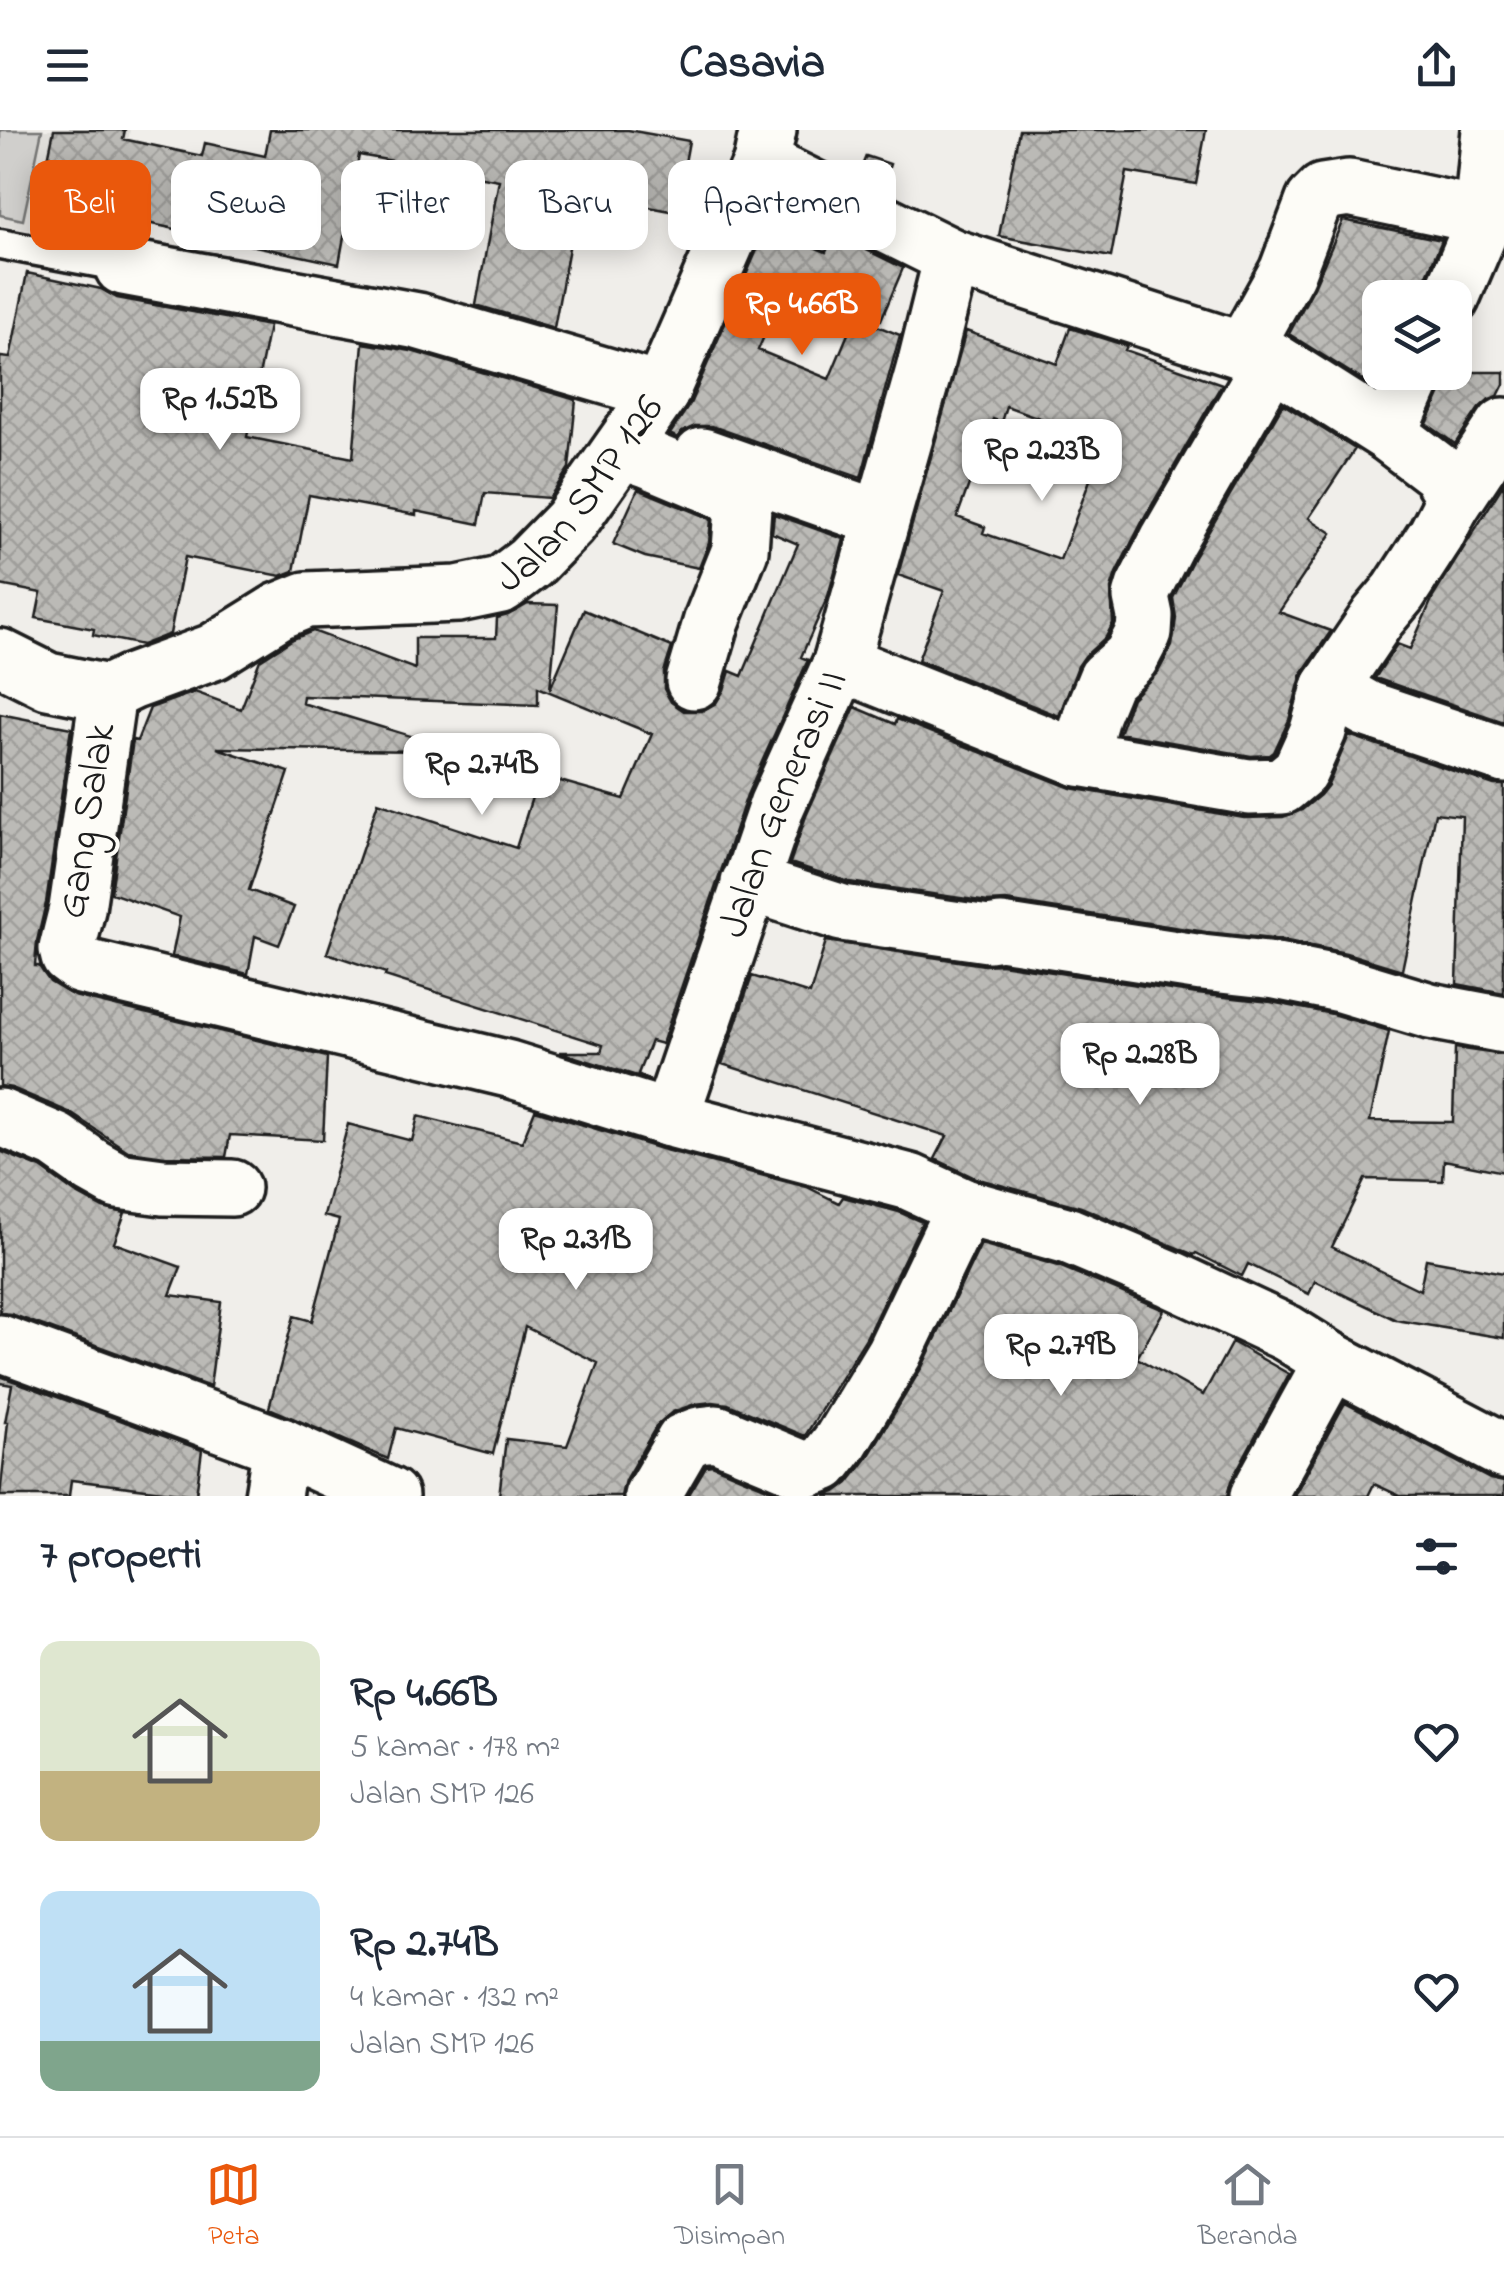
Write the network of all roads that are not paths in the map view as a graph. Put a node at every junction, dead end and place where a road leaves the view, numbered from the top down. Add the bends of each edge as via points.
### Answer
1 (1490, 130) edge
2 (764, 146) edge
3 (1482, 216) junction
4 (0, 244) edge
5 (952, 258) junction
6 (123, 267) joint
7 (1459, 280) edge
8 (1258, 355) junction
9 (1408, 390) edge
10 (638, 424) junction
11 (1389, 434) junction
12 (1501, 438) edge
13 (1450, 506) junction
14 (859, 511) dead end
15 (0, 657) edge
16 (841, 663) junction
17 (694, 682) dead end
18 (1330, 688) junction
19 (108, 694) junction
20 (1504, 754) edge
21 (1080, 758) junction
22 (749, 883) junction
23 (1504, 1024) edge
24 (0, 1116) edge
25 (670, 1119) junction
26 (232, 1188) dead end
27 (964, 1207) junction
28 (2, 1358) edge
29 (1332, 1361) junction
30 (1504, 1450) edge
31 (277, 1471) edge
32 (390, 1496) edge
33 (652, 1496) edge
34 (1258, 1496) edge

1 - 3 street
2 - 5 street
2 - 10 street, Jalan SMP 126
3 - 7 street
3 - 8 street via 1349,188 1323,192 1314,201
4 - 6 lane
5 - 8 street
5 - 16 street
6 - 10 street via 418,321
8 - 11 street
8 - 21 street via 1144,588 1144,632 1131,657 1106,679
9 - 11 street
10 - 14 street
10 - 17 street via 650,460 734,495 743,507 740,550
10 - 19 street, Jalan SMP 126 via 570,522 501,585 458,594 306,600 213,652
11 - 13 street via 1443,476
12 - 13 street, Jalan Generasi II
13 - 18 street, Jalan Generasi II
15 - 19 street via 48,682
16 - 21 street, Jalan Generasi II
16 - 22 street, Jalan Generasi II
18 - 20 street via 1367,710
18 - 21 street, Jalan Generasi II via 1300,771 1282,786 1249,787
19 - 25 street, Gang Salak via 70,957 82,966 509,1069
22 - 23 street via 842,914 1276,971 1430,1012
22 - 25 street, Jalan Generasi II
24 - 26 street via 118,1181
25 - 27 street via 910,1182
27 - 29 street via 1086,1243 1271,1326
27 - 33 street via 894,1354 824,1463 806,1470 716,1433 699,1434 684,1441
28 - 31 street
29 - 30 street
29 - 34 street
31 - 32 street

